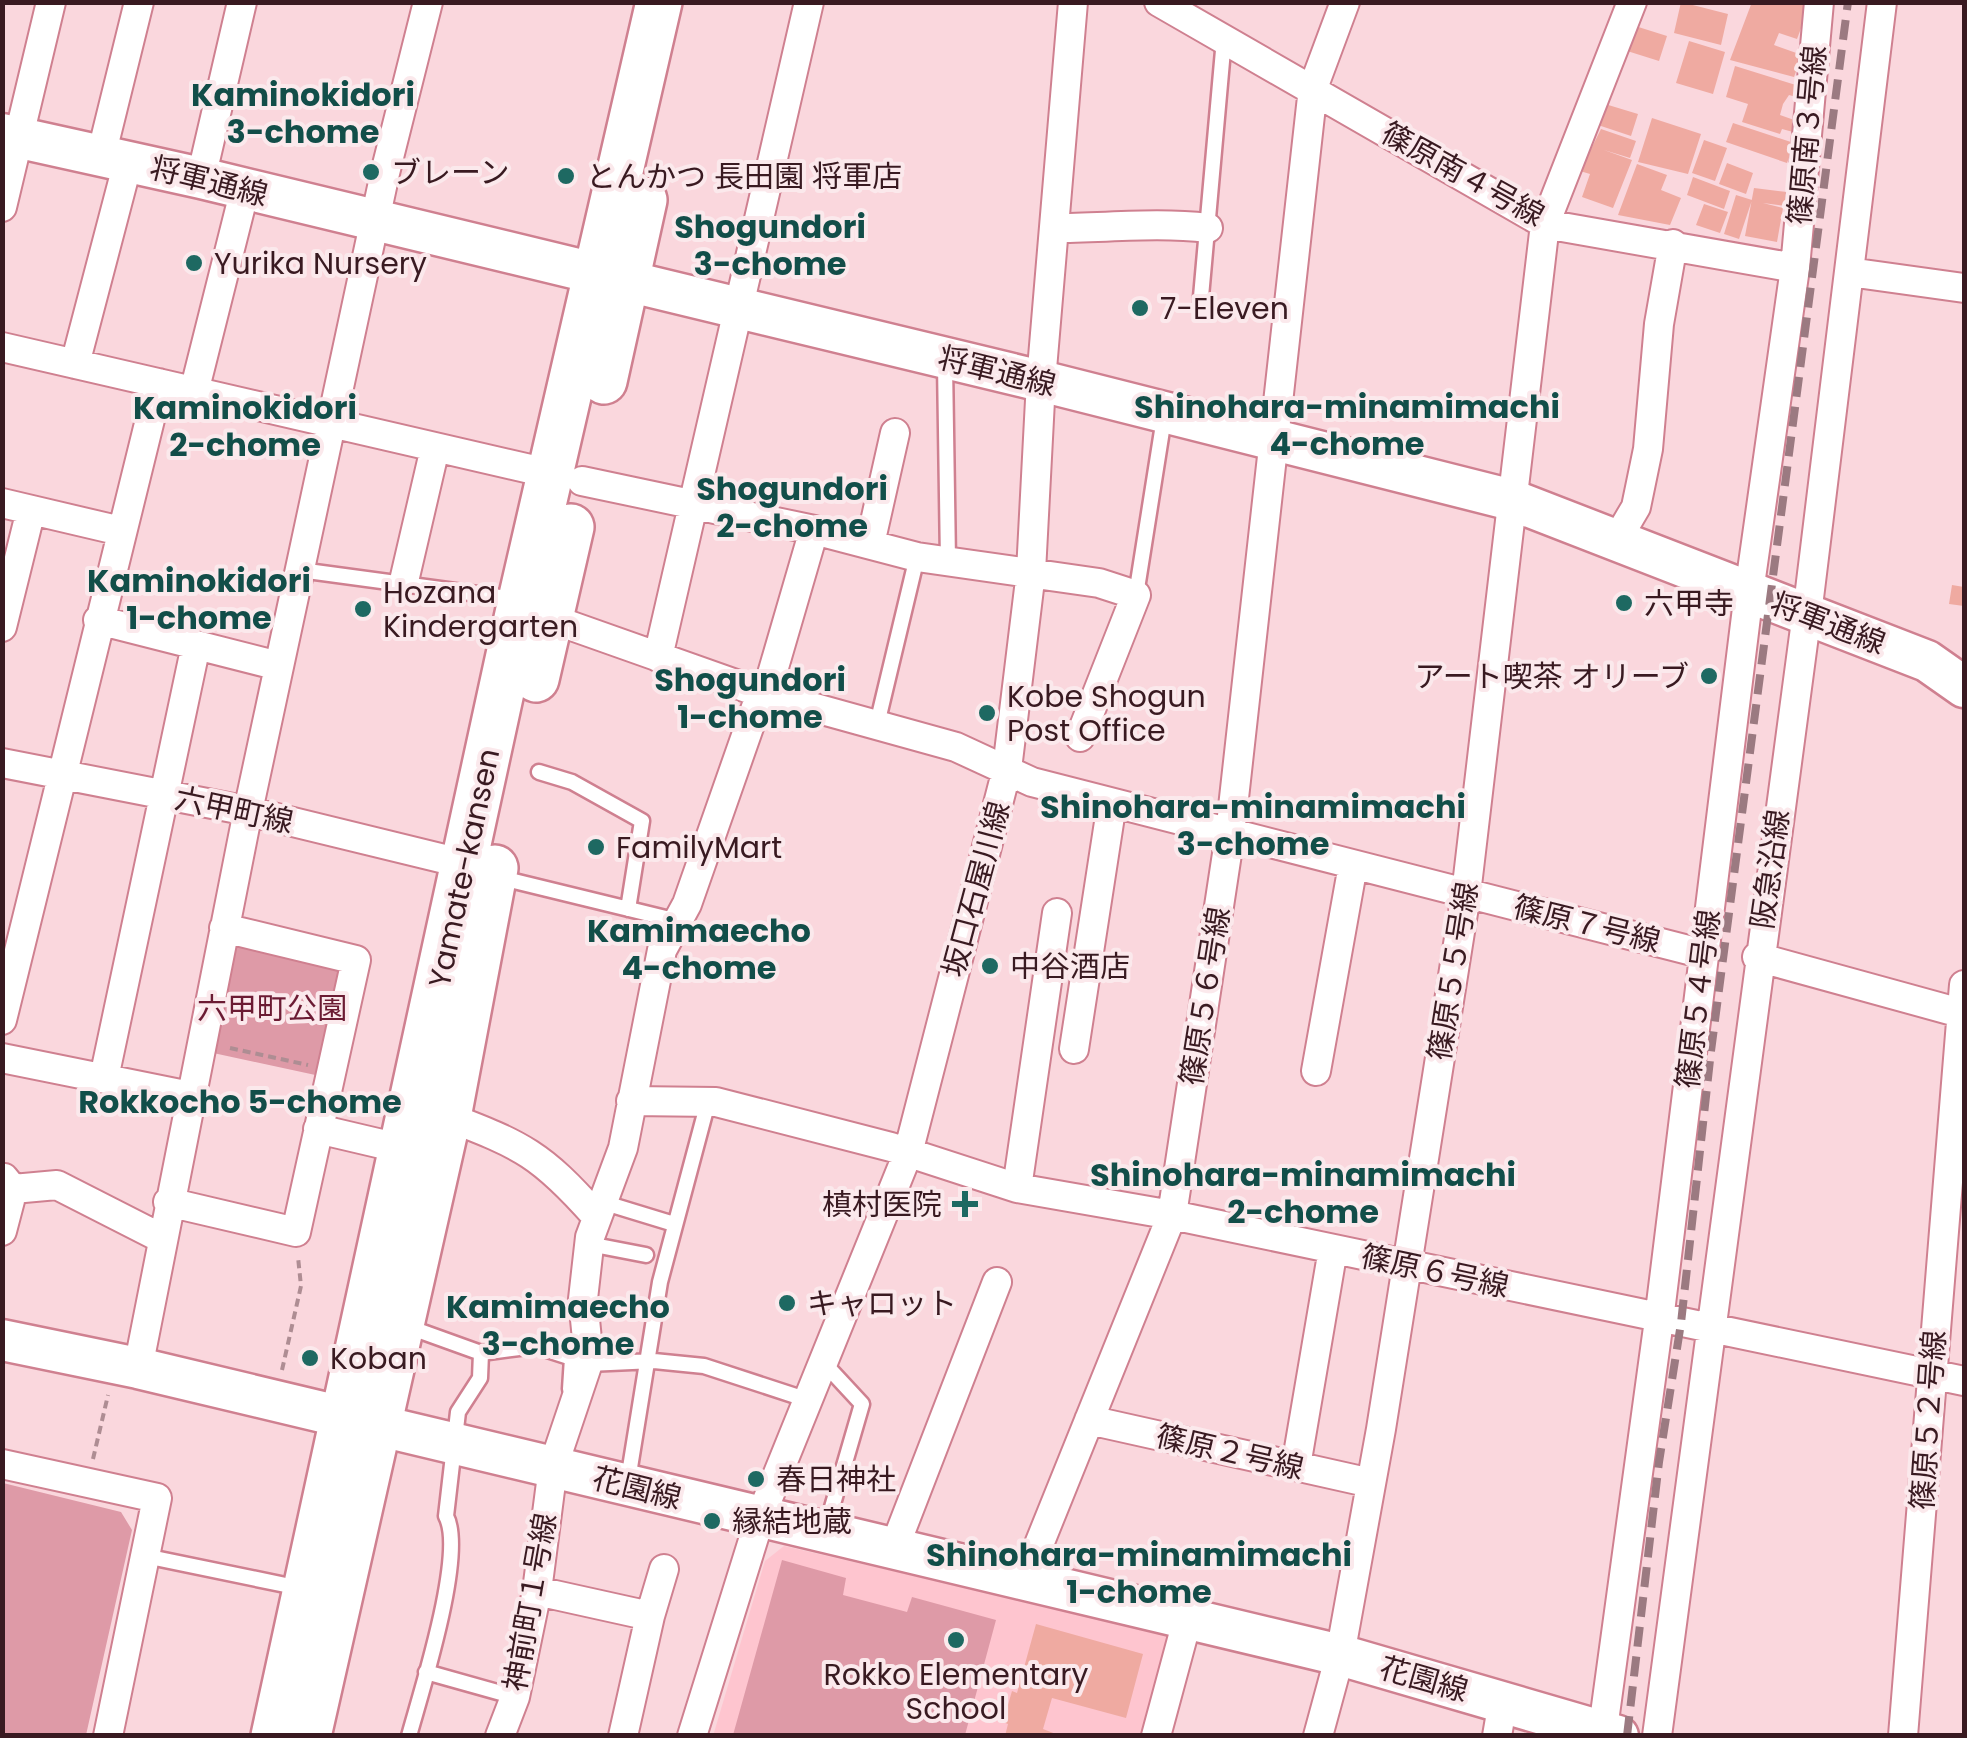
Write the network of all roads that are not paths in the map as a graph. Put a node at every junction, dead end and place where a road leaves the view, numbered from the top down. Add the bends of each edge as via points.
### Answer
1 (51, 2) edge
2 (139, 2) edge
3 (242, 2) edge
4 (428, 2) edge
5 (659, 2) edge
6 (688, 2) edge
7 (809, 2) edge
8 (1073, 2) edge
9 (1159, 2) edge
10 (1345, 2) edge
11 (1632, 2) edge
12 (1818, 2) edge
13 (1882, 2) edge
14 (1224, 39) junction
15 (1313, 88) junction
16 (10, 136) edge
17 (114, 159) junction
18 (201, 178) junction
19 (246, 189) junction
20 (2, 207) edge
21 (378, 224) junction
22 (1544, 224) junction
23 (1054, 228) junction
24 (1208, 228) junction
25 (1673, 244) junction
26 (1795, 268) junction
27 (1849, 272) junction
28 (612, 278) junction
29 (1964, 288) edge
30 (738, 308) junction
31 (1200, 308) dead end
32 (2, 348) edge
33 (944, 358) junction
34 (76, 364) junction
35 (1041, 381) junction
36 (159, 383) junction
37 (194, 392) junction
38 (1165, 412) junction
39 (331, 424) junction
40 (896, 433) dead end
41 (1274, 439) junction
42 (435, 448) junction
43 (567, 478) junction
44 (1512, 500) junction
45 (2, 504) edge
46 (694, 504) junction
47 (31, 510) junction
48 (814, 530) junction
49 (121, 532) junction
50 (1616, 540) junction
51 (870, 544) junction
52 (918, 557) junction
53 (948, 561) junction
54 (300, 570) junction
55 (1031, 572) junction
56 (404, 581) junction
57 (1749, 592) junction
58 (1136, 595) junction
59 (535, 609) junction
60 (1806, 614) junction
61 (98, 620) junction
62 (2, 627) edge
63 (196, 646) junction
64 (658, 656) junction
65 (279, 666) junction
66 (1963, 683) edge
67 (761, 693) junction
68 (877, 724) junction
69 (1080, 736) dead end
70 (2, 763) edge
71 (1008, 769) junction
72 (539, 772) dead end
73 (59, 775) junction
74 (162, 794) junction
75 (1112, 803) junction
76 (248, 811) junction
77 (1230, 834) junction
78 (465, 864) junction
79 (1353, 865) junction
80 (514, 880) dead end
81 (1466, 894) junction
82 (628, 909) junction
83 (1057, 913) dead end
84 (678, 921) junction
85 (224, 928) junction
86 (1704, 954) junction
87 (1757, 957) junction
88 (1964, 1004) edge
89 (2, 1020) edge
90 (1074, 1050) dead end
91 (2, 1058) edge
92 (1316, 1072) dead end
93 (104, 1078) junction
94 (190, 1096) junction
95 (631, 1100) junction
96 (708, 1102) junction
97 (448, 1117) junction
98 (318, 1130) junction
99 (404, 1149) junction
100 (908, 1153) junction
101 (8, 1182) edge
102 (1016, 1188) junction
103 (168, 1202) junction
104 (598, 1208) junction
105 (1172, 1215) junction
106 (674, 1224) junction
107 (2, 1232) edge
108 (160, 1238) junction
109 (589, 1244) junction
110 (1333, 1249) junction
111 (646, 1255) dead end
112 (1405, 1264) junction
113 (997, 1282) dead end
114 (1659, 1320) junction
115 (400, 1324) junction
116 (1714, 1328) junction
117 (2, 1340) edge
118 (481, 1353) junction
119 (648, 1361) junction
120 (823, 1362) junction
121 (588, 1364) junction
122 (127, 1365) junction
123 (1931, 1372) junction
124 (1964, 1381) edge
125 (808, 1400) junction
126 (574, 1413) junction
127 (1090, 1420) junction
128 (360, 1421) junction
129 (454, 1444) junction
130 (2, 1464) edge
131 (1296, 1466) junction
132 (553, 1468) junction
133 (1371, 1483) junction
134 (627, 1485) junction
135 (760, 1518) junction
136 (824, 1534) junction
137 (893, 1550) junction
138 (145, 1556) junction
139 (664, 1570) dead end
140 (1025, 1579) junction
141 (306, 1589) junction
142 (537, 1591) junction
143 (650, 1616) junction
144 (1187, 1620) junction
145 (1340, 1655) junction
146 (426, 1672) junction
147 (515, 1697) junction
148 (1500, 1719) edge
149 (1607, 1734) edge
150 (1905, 1735) edge
151 (108, 1736) edge
152 (274, 1736) edge
153 (308, 1736) edge
154 (409, 1736) edge
155 (500, 1736) edge
156 (623, 1736) edge
157 (692, 1736) edge
158 (1156, 1736) edge
159 (1318, 1736) edge
160 (1657, 1736) edge

1 - 16 street
2 - 17 street
3 - 18 street
4 - 21 street
5 - 28 main road, Yamate-kansen
6 - 28 main road, Yamate-kansen
7 - 30 street
8 - 23 street, 坂口石屋川線
9 - 14 street, 篠原南４号線
10 - 15 street, 篠原５６号線
11 - 22 street, 篠原５５号線
12 - 26 street, 篠原南３号線
13 - 27 street, 阪急沿線
14 - 15 street, 篠原南４号線
14 - 24 lane
15 - 22 street, 篠原南４号線
15 - 41 street, 篠原５６号線
16 - 17 street, 将軍通線
16 - 20 street
17 - 18 street, 将軍通線
17 - 34 street
18 - 19 street, 将軍通線
19 - 21 street, 将軍通線
19 - 37 street
21 - 28 street, 将軍通線
21 - 39 street
22 - 25 street, 篠原南４号線
22 - 44 street, 篠原５５号線
23 - 24 street
23 - 35 street, 坂口石屋川線
24 - 31 lane
25 - 26 street, 篠原南４号線
25 - 50 street via 1648,450 1636,507
26 - 57 street, 篠原５４号線
27 - 29 street
27 - 60 street, 阪急沿線
28 - 30 street, 将軍通線
28 - 43 main road, Yamate-kansen
30 - 33 street, 将軍通線
30 - 46 street
32 - 34 street
33 - 35 street, 将軍通線
33 - 53 lane
34 - 36 street
35 - 38 street, 将軍通線
35 - 55 street, 坂口石屋川線
36 - 37 street
36 - 49 street
37 - 39 street
38 - 41 street, 将軍通線
38 - 58 lane
39 - 42 street
39 - 54 street
40 - 51 street
41 - 44 street, 将軍通線
41 - 77 street, 篠原５６号線
42 - 43 street
42 - 56 street
43 - 46 street
43 - 59 main road, Yamate-kansen
44 - 50 street, 将軍通線
44 - 81 street, 篠原５５号線
45 - 47 street
46 - 48 street
46 - 64 street
47 - 49 street
47 - 62 street
48 - 51 street
48 - 67 street, 神前町１号線
49 - 61 street
50 - 57 street, 将軍通線
51 - 52 street
52 - 53 street
52 - 68 lane
53 - 55 street
54 - 56 lane
54 - 65 street
55 - 58 street
55 - 71 street, 坂口石屋川線
56 - 59 lane
57 - 60 street, 将軍通線
57 - 86 street, 篠原５４号線
58 - 69 street
59 - 64 street, 篠原７号線
59 - 78 main road, Yamate-kansen
59 - 97 main road, Yamate-kansen
60 - 66 street, 将軍通線 via 1927,661
60 - 87 street, 阪急沿線
61 - 63 street
61 - 73 street
63 - 65 street
63 - 74 street
64 - 67 street, 篠原７号線
65 - 76 street
67 - 68 street, 篠原７号線
67 - 84 street, 神前町１号線
68 - 71 street, 篠原７号線
70 - 73 street, 六甲町線
71 - 75 street, 篠原７号線
71 - 100 street, 坂口石屋川線
72 - 82 lane via 572,782 642,821
73 - 74 street, 六甲町線
73 - 89 street
74 - 76 street, 六甲町線
74 - 93 street
75 - 77 street, 篠原７号線
75 - 90 street
76 - 78 street, 六甲町線
76 - 85 street
77 - 79 street, 篠原７号線
77 - 105 street, 篠原５６号線
78 - 99 main road, Yamate-kansen
79 - 81 street, 篠原７号線
79 - 92 street
80 - 82 lane
81 - 86 street, 篠原７号線
81 - 112 street, 篠原５５号線
82 - 84 lane
83 - 102 street
84 - 95 street, 神前町１号線 via 662,950
85 - 94 street
85 - 98 street via 356,960
86 - 114 street, 篠原５４号線
87 - 88 street
87 - 116 street, 阪急沿線
88 - 123 street, 篠原５２号線
91 - 93 street
93 - 94 street
94 - 103 street
95 - 96 street, 篠原６号線
95 - 104 street, 神前町１号線 via 623,1148
96 - 100 street, 篠原６号線
96 - 106 lane
97 - 104 street via 551,1165
97 - 115 main road, Yamate-kansen
98 - 99 street
98 - 103 street via 296,1232
99 - 128 main road, Yamate-kansen
100 - 102 street, 篠原６号線
100 - 120 street, 坂口石屋川線
101 - 107 street
101 - 108 street via 57,1185
102 - 105 street, 篠原６号線
103 - 108 street
104 - 106 lane
104 - 109 street, 神前町１号線
105 - 110 street, 篠原６号線
105 - 127 street, 篠原５６号線
106 - 119 lane
108 - 122 street
109 - 111 lane
109 - 121 street, 神前町１号線
110 - 112 street, 篠原６号線
110 - 131 street
112 - 114 street, 篠原６号線
112 - 133 street, 篠原５５号線
113 - 137 street
114 - 116 street, 篠原６号線
114 - 149 street, 篠原５４号線
115 - 118 lane
115 - 128 main road, Yamate-kansen
116 - 123 street, 篠原６号線
116 - 160 street, 阪急沿線
117 - 122 street, 花園線
118 - 126 lane via 535,1346 572,1358
118 - 129 lane via 480,1378 458,1412
119 - 121 lane
119 - 125 lane via 704,1366
119 - 134 lane
120 - 125 street, 坂口石屋川線
120 - 136 lane via 862,1404
121 - 126 street, 神前町１号線
122 - 128 street, 花園線
123 - 124 street, 篠原６号線
123 - 150 street, 篠原５２号線
125 - 135 street, 坂口石屋川線
126 - 132 street, 神前町１号線
127 - 131 street, 篠原２号線
127 - 140 street, 篠原５６号線
128 - 129 street, 花園線
128 - 141 main road, Yamate-kansen
128 - 153 main road, Yamate-kansen
129 - 132 street, 花園線
129 - 146 lane via 448,1580
130 - 138 street via 157,1498
131 - 133 street, 篠原２号線
132 - 134 street, 花園線
132 - 142 street, 神前町１号線
133 - 145 street, 篠原５５号線
134 - 135 street, 花園線
135 - 136 street, 花園線
135 - 157 street, 坂口石屋川線
136 - 137 street, 花園線
137 - 140 street, 花園線
138 - 141 lane
138 - 151 street
139 - 143 street
140 - 144 street, 花園線
141 - 152 main road, Yamate-kansen
142 - 143 street
142 - 147 street, 神前町１号線
143 - 156 street
144 - 145 street, 花園線
144 - 158 street
145 - 148 street, 花園線
145 - 159 street, 篠原５５号線
146 - 147 lane
146 - 154 lane
147 - 155 street, 神前町１号線
148 - 149 street, 花園線

